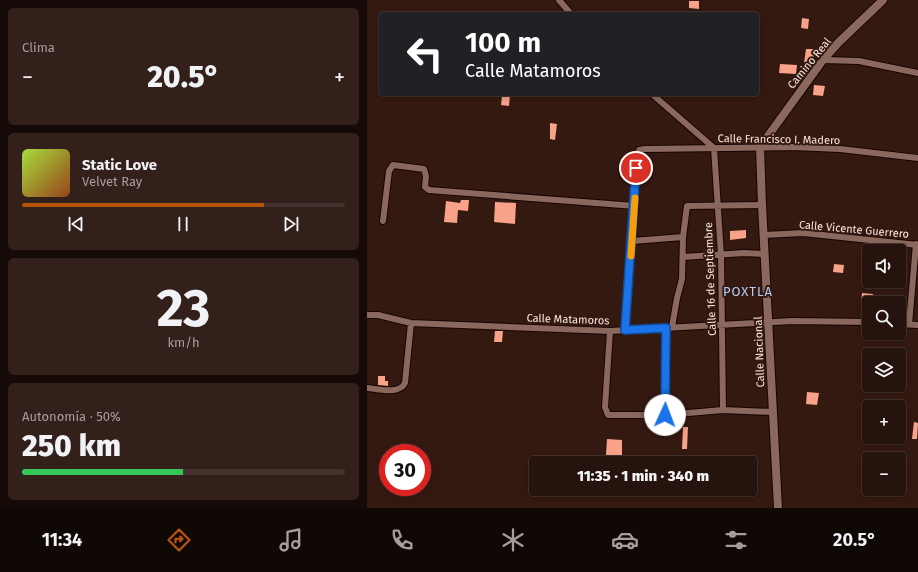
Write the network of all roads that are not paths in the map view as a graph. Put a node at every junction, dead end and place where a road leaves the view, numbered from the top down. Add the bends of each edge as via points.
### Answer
1 (559, 0) edge
2 (883, 0) edge
3 (569, 12) edge
4 (823, 60) junction
5 (918, 73) edge
6 (654, 96) edge
7 (761, 147) junction
8 (714, 148) junction
9 (918, 158) edge
10 (762, 205) junction
11 (635, 206) junction
12 (717, 206) junction
13 (383, 221) dead end
14 (764, 235) junction
15 (683, 237) junction
16 (632, 241) junction
17 (917, 244) edge
18 (765, 254) junction
19 (721, 255) junction
20 (683, 257) junction
21 (367, 314) edge
22 (769, 322) junction
23 (862, 322) edge
24 (411, 323) junction
25 (909, 324) joint
26 (918, 325) edge
27 (722, 326) junction
28 (669, 328) junction
29 (625, 330) junction
30 (610, 331) junction
31 (367, 388) edge
32 (723, 410) junction
33 (773, 412) junction
34 (665, 415) junction
35 (778, 508) edge

1 - 3 street
2 - 4 street, Camino Real
4 - 5 street via 859,61
4 - 7 street, Camino Real
6 - 8 street
7 - 8 street, Calle Francisco I. Madero
7 - 9 street, Calle Francisco I. Madero via 840,149
7 - 10 street, Calle Nacional
8 - 11 street, Calle Francisco I. Madero via 639,150
8 - 12 street, Calle 16 de Septiembre
10 - 12 street
10 - 14 street, Calle Nacional
11 - 13 street via 429,190 425,187 424,169 393,165 389,168
11 - 16 street
12 - 15 street via 687,206
12 - 19 street, Calle 16 de Septiembre
14 - 17 street, Calle Vicente Guerrero via 803,233
14 - 18 street, Calle Nacional
15 - 16 street
15 - 20 street
16 - 29 street
17 - 25 street
18 - 19 street
18 - 22 street, Calle Nacional
19 - 20 street
19 - 27 street, Calle 16 de Septiembre
20 - 28 street via 682,279
21 - 24 street, Calle Matamoros
22 - 23 street, Calle Matamoros
22 - 27 street, Calle Matamoros
22 - 33 street, Calle Nacional
24 - 30 street, Calle Matamoros
24 - 31 street via 403,387 398,390
25 - 26 street
27 - 28 street, Calle Matamoros
27 - 32 street, Calle 16 de Septiembre
28 - 29 street, Calle Matamoros
28 - 34 street
29 - 30 street, Calle Matamoros
30 - 34 street via 606,412 611,416
32 - 33 street
32 - 34 street
33 - 35 street, Calle Nacional

